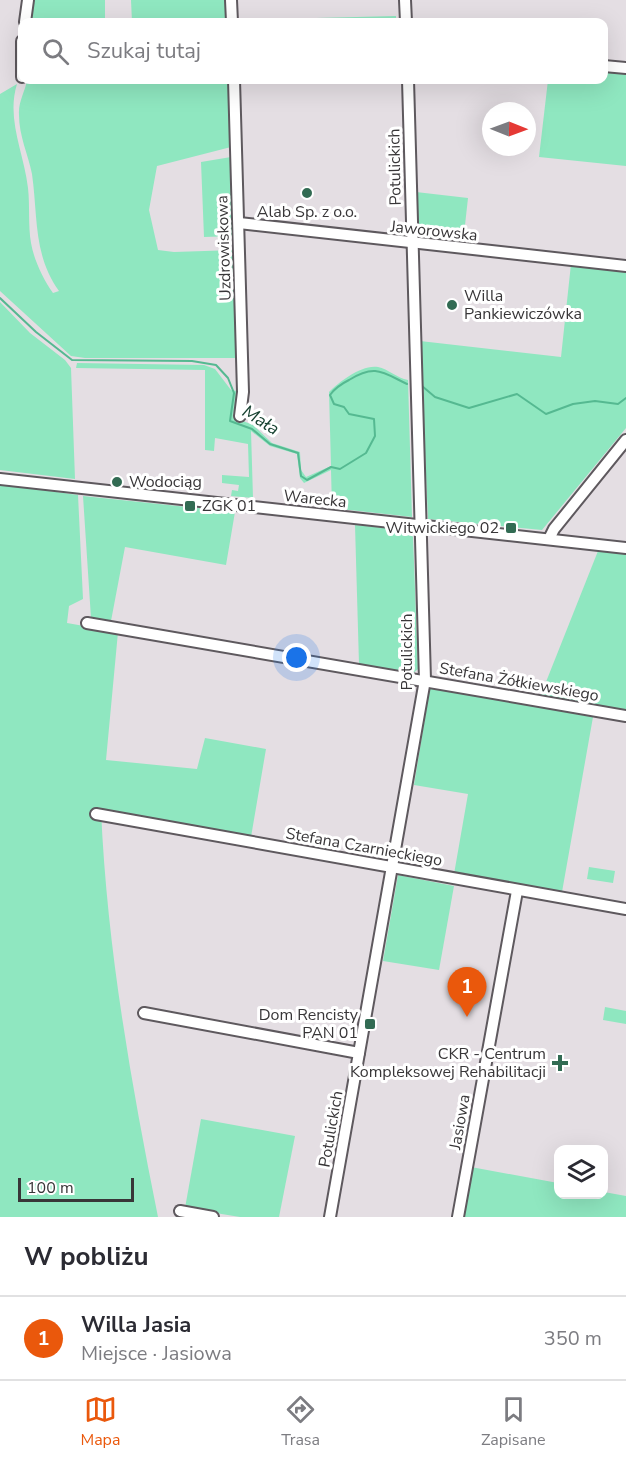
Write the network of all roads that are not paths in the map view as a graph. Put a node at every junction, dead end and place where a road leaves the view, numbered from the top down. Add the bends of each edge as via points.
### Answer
1 (28, 0) edge
2 (231, 0) edge
3 (405, 0) edge
4 (26, 18) edge
5 (232, 18) edge
6 (406, 18) edge
7 (608, 66) edge
8 (626, 68) edge
9 (234, 84) edge
10 (408, 84) edge
11 (239, 223) junction
12 (411, 244) junction
13 (626, 266) edge
14 (240, 416) dead end
15 (626, 440) edge
16 (0, 479) edge
17 (419, 525) junction
18 (549, 539) junction
19 (626, 548) edge
20 (87, 623) dead end
21 (425, 680) junction
22 (626, 716) edge
23 (96, 814) dead end
24 (392, 867) junction
25 (517, 891) junction
26 (626, 909) edge
27 (144, 1013) dead end
28 (359, 1053) junction
29 (180, 1211) dead end
30 (213, 1217) edge
31 (330, 1217) edge
32 (458, 1217) edge

1 - 4 street
2 - 5 street
3 - 6 street
7 - 8 street
9 - 11 street, Uzdrowiskowa
10 - 12 street, Potulickich
11 - 12 street, Jaworowska
11 - 14 street, Uzdrowiskowa via 243,392
12 - 13 street, Jaworowska
12 - 17 street, Potulickich
15 - 18 street
16 - 17 street, Warecka
17 - 18 street, Warecka
17 - 21 street, Potulickich
18 - 19 street, Warecka
20 - 21 street, Stefana Żółkiewskiego
21 - 22 street, Stefana Żółkiewskiego
21 - 24 street, Potulickich
23 - 24 street, Stefana Czarnieckiego
24 - 25 street, Stefana Czarnieckiego
24 - 28 street, Potulickich
25 - 26 street, Stefana Czarnieckiego
25 - 32 street, Jasiowa
27 - 28 street
28 - 31 street, Potulickich
29 - 30 street

